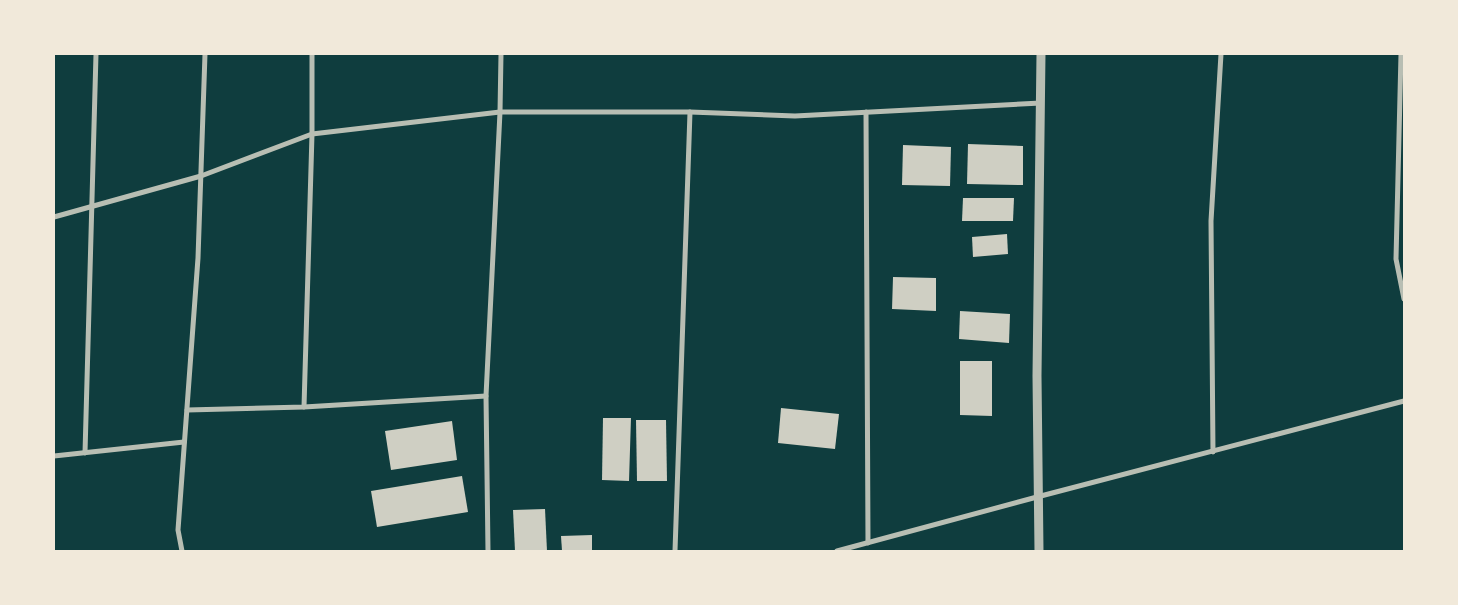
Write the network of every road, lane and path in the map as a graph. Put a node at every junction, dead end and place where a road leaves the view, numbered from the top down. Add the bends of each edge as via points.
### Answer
1 (96, 54) edge
2 (205, 54) edge
3 (312, 54) edge
4 (501, 54) edge
5 (1041, 54) edge
6 (1221, 54) edge
7 (1401, 54) edge
8 (1041, 103) junction
9 (500, 112) junction
10 (690, 112) junction
11 (866, 112) junction
12 (312, 134) junction
13 (201, 176) junction
14 (92, 207) junction
15 (54, 217) edge
16 (1404, 299) edge
17 (486, 396) junction
18 (1404, 401) edge
19 (304, 408) junction
20 (187, 410) junction
21 (184, 442) junction
22 (1213, 452) junction
23 (85, 453) junction
24 (54, 456) edge
25 (1037, 497) junction
26 (868, 543) junction
27 (182, 551) edge
28 (488, 551) edge
29 (674, 551) edge
30 (837, 551) edge
31 (1039, 551) edge

1 - 14 street
2 - 13 street
3 - 12 street
4 - 9 street
5 - 8 street
6 - 22 street via 1211,221
7 - 16 street via 1396,259
8 - 11 street
8 - 25 street
9 - 10 street
9 - 12 street
9 - 17 street
10 - 11 street via 795,116
10 - 29 street
11 - 26 street
12 - 13 street
12 - 19 street
13 - 14 street
13 - 20 street
14 - 15 street
14 - 23 street
17 - 19 street
17 - 28 street
18 - 22 street
19 - 20 street
20 - 21 street
21 - 23 street
21 - 27 street via 178,530
22 - 25 street
23 - 24 street
25 - 26 street
25 - 31 street
26 - 30 street

